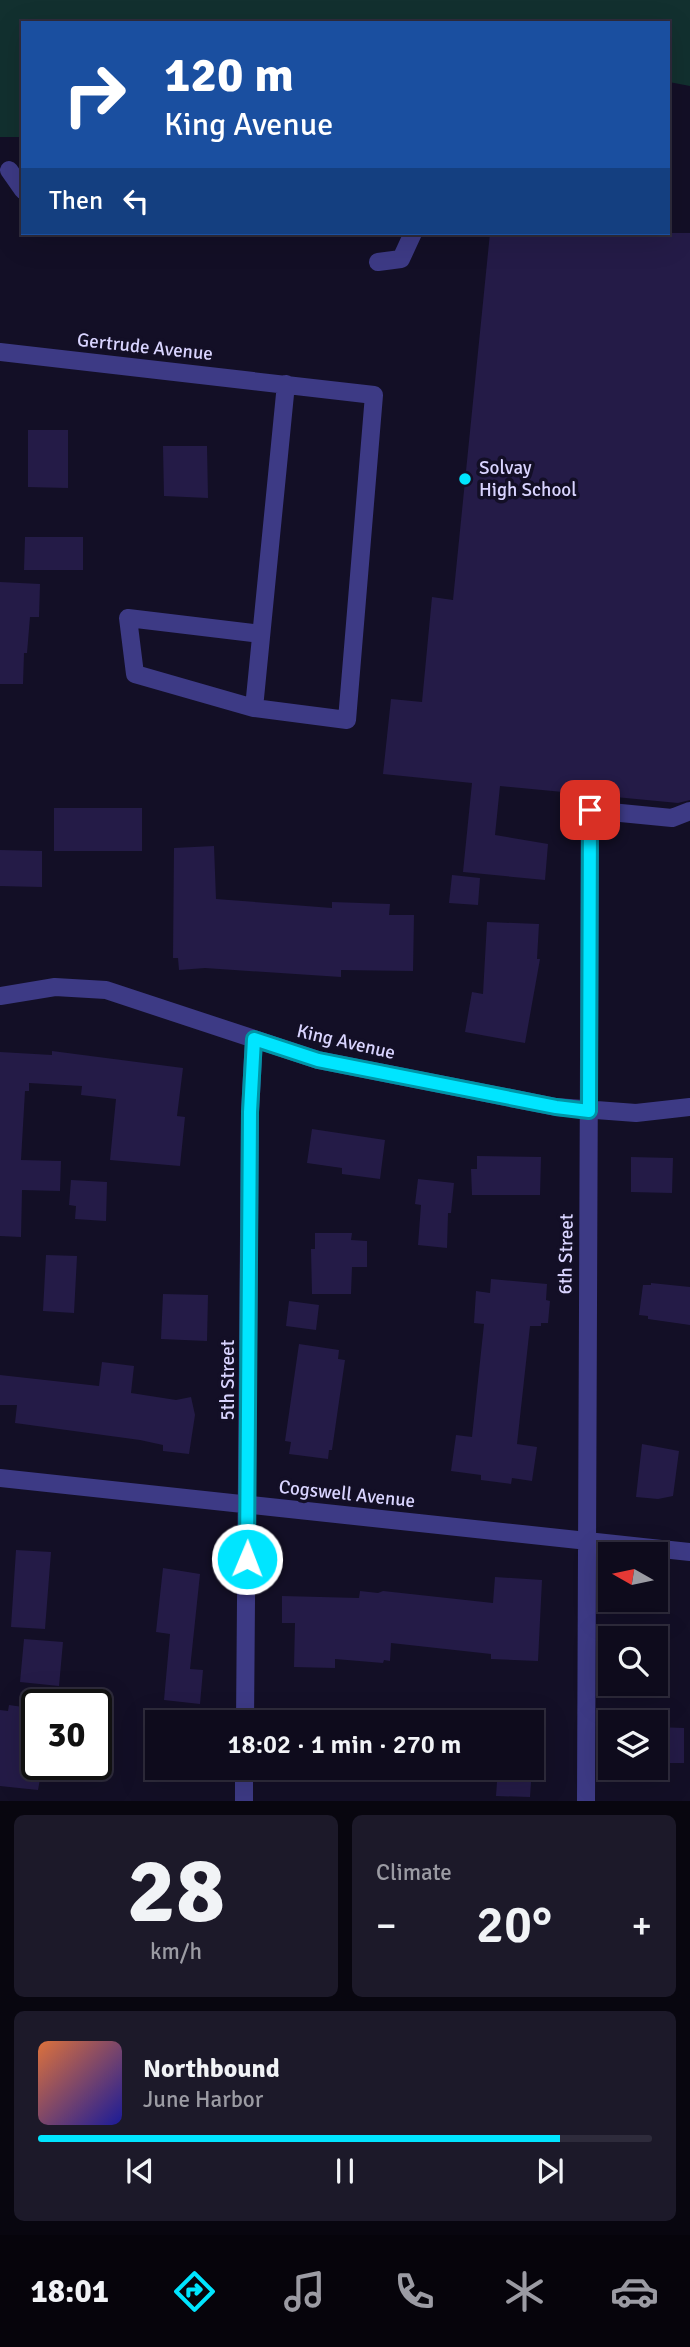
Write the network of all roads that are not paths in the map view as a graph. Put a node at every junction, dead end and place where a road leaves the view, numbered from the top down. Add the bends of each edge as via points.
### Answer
1 (11, 170) edge
2 (21, 187) edge
3 (412, 235) edge
4 (379, 262) dead end
5 (0, 352) edge
6 (286, 384) junction
7 (261, 634) junction
8 (254, 708) junction
9 (690, 811) edge
10 (0, 996) edge
11 (254, 1039) junction
12 (690, 1107) edge
13 (589, 1111) junction
14 (0, 1478) edge
15 (248, 1505) junction
16 (588, 1541) junction
17 (690, 1552) edge
18 (245, 1710) edge
19 (244, 1780) edge
20 (244, 1801) edge
21 (586, 1801) edge

1 - 2 street
3 - 4 street via 401,259
5 - 6 street, Gertrude Avenue
6 - 7 street
6 - 8 street, Gertrude Avenue via 374,395 347,720
7 - 8 street
7 - 8 street via 128,618 135,674
9 - 13 street, 6th Street via 672,818 590,810
10 - 11 street, King Avenue via 55,987 106,990
11 - 13 street, King Avenue via 318,1060
11 - 15 street, 5th Street
12 - 13 street, King Avenue via 636,1113
13 - 16 street, 6th Street
14 - 15 street, Cogswell Avenue
15 - 16 street, Cogswell Avenue
15 - 18 street, 5th Street
16 - 17 street, Cogswell Avenue
16 - 21 street, 6th Street
19 - 20 street

